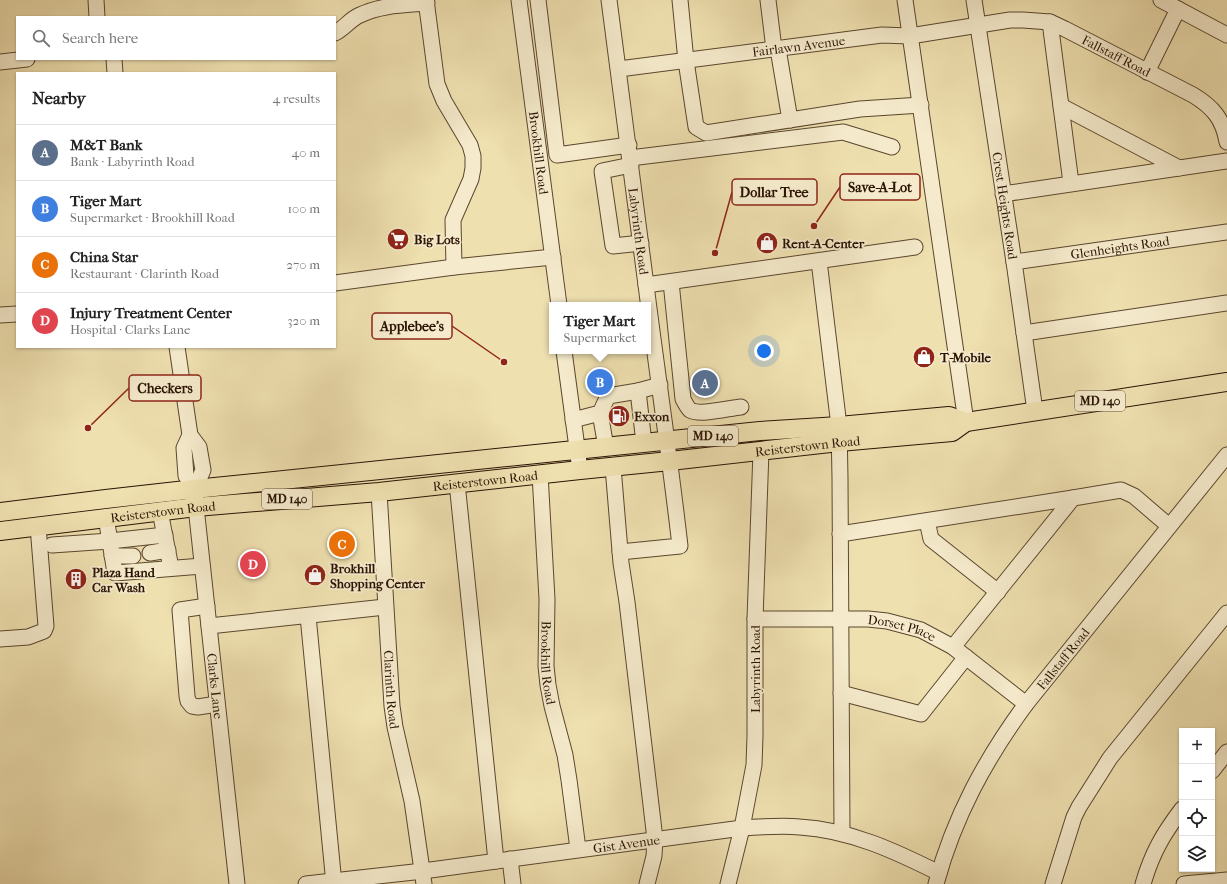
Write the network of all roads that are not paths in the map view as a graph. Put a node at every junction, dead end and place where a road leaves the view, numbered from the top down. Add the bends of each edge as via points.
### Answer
1 (96, 0) edge
2 (519, 0) edge
3 (538, 0) edge
4 (609, 0) edge
5 (680, 0) edge
6 (768, 0) edge
7 (905, 0) edge
8 (974, 0) edge
9 (1161, 0) edge
10 (427, 2) edge
11 (1178, 9) junction
12 (97, 16) edge
13 (1050, 22) junction
14 (978, 25) junction
15 (336, 32) edge
16 (1227, 35) edge
17 (910, 36) junction
18 (776, 49) junction
19 (18, 60) edge
20 (114, 60) edge
21 (686, 61) junction
22 (0, 62) edge
23 (619, 69) junction
24 (115, 72) edge
25 (1148, 72) junction
26 (920, 104) junction
27 (1061, 106) junction
28 (790, 120) junction
29 (1227, 142) edge
30 (892, 147) dead end
31 (630, 156) junction
32 (1227, 161) edge
33 (1179, 168) junction
34 (1071, 183) junction
35 (1003, 194) junction
36 (1227, 232) edge
37 (641, 243) junction
38 (915, 247) dead end
39 (553, 257) junction
40 (819, 261) junction
41 (1014, 262) junction
42 (454, 267) junction
43 (671, 282) junction
44 (336, 283) edge
45 (646, 285) junction
46 (559, 302) edge
47 (648, 302) edge
48 (1227, 303) edge
49 (16, 314) edge
50 (0, 316) edge
51 (651, 321) edge
52 (1024, 333) junction
53 (177, 348) edge
54 (564, 354) edge
55 (1224, 384) edge
56 (660, 386) junction
57 (638, 391) junction
58 (741, 406) dead end
59 (1035, 410) junction
60 (600, 413) junction
61 (573, 420) junction
62 (966, 422) junction
63 (839, 434) junction
64 (667, 441) junction
65 (644, 443) junction
66 (606, 447) junction
67 (576, 449) junction
68 (761, 451) junction
69 (1227, 455) edge
70 (670, 461) junction
71 (455, 462) junction
72 (613, 467) junction
73 (580, 470) junction
74 (540, 474) junction
75 (457, 483) junction
76 (195, 489) junction
77 (379, 492) junction
78 (1073, 498) junction
79 (196, 507) junction
80 (160, 511) junction
81 (5, 513) edge
82 (106, 517) junction
83 (927, 520) junction
84 (66, 522) junction
85 (38, 526) junction
86 (1169, 526) junction
87 (0, 531) edge
88 (840, 534) junction
89 (165, 535) junction
90 (71, 544) junction
91 (52, 545) dead end
92 (111, 549) junction
93 (168, 550) junction
94 (620, 552) junction
95 (150, 553) dead end
96 (133, 556) dead end
97 (202, 566) junction
98 (171, 568) junction
99 (998, 592) junction
100 (207, 606) junction
101 (385, 607) junction
102 (1227, 613) edge
103 (308, 616) junction
104 (840, 618) junction
105 (755, 619) junction
106 (209, 626) junction
107 (0, 640) edge
108 (954, 647) junction
109 (966, 657) junction
110 (841, 692) junction
111 (217, 704) junction
112 (1026, 704) junction
113 (1227, 752) edge
114 (1215, 767) edge
115 (1179, 813) edge
116 (742, 828) junction
117 (842, 833) junction
118 (654, 839) junction
119 (578, 849) junction
120 (503, 860) junction
121 (423, 877) edge
122 (937, 878) edge
123 (1227, 880) edge
124 (334, 882) edge
125 (237, 884) edge
126 (306, 884) edge
127 (513, 884) edge
128 (647, 884) edge
129 (728, 884) edge
130 (1053, 884) edge
131 (1143, 884) edge
132 (1184, 884) edge

1 - 12 street
2 - 39 street, Brookhill Road
3 - 31 street via 557,155
4 - 23 street, Labyrinth Road
5 - 21 street
6 - 18 street
7 - 17 street
8 - 14 street, Crest Heights Road
9 - 11 street
10 - 15 street via 370,10 350,20
10 - 42 street via 437,84 470,145 473,156 471,179 453,220
11 - 16 street
11 - 25 street
13 - 14 street, Fallstaff Road via 1010,20
13 - 25 street, Fallstaff Road
13 - 27 street
14 - 17 street, Fairlawn Avenue
14 - 35 street, Crest Heights Road
17 - 18 street, Fairlawn Avenue via 882,36
17 - 26 street
18 - 21 street, Fairlawn Avenue
18 - 28 street
19 - 22 street
20 - 24 street
21 - 23 street, Fairlawn Avenue
21 - 28 street via 696,127 706,133
23 - 31 street, Labyrinth Road
25 - 29 street, Fallstaff Road via 1206,102 1221,121
26 - 28 street via 860,109
26 - 62 street
27 - 33 street
27 - 34 street
30 - 31 street via 843,132
31 - 37 street, Labyrinth Road
31 - 37 street via 602,171 613,246
32 - 33 street
33 - 34 street
34 - 35 street
35 - 41 street, Crest Heights Road
36 - 41 street, Glenheights Road
37 - 45 street, Labyrinth Road
38 - 40 street
39 - 42 street
39 - 46 street, Brookhill Road
40 - 43 street
40 - 63 street
41 - 52 street, Crest Heights Road
42 - 44 street
43 - 45 street
43 - 58 street via 683,399 686,405 690,410 701,413
45 - 47 street, Labyrinth Road
48 - 52 street
49 - 50 street
51 - 56 street, Labyrinth Road
52 - 59 street, Crest Heights Road
53 - 76 street via 190,435 184,448 186,476
54 - 61 street
55 - 59 main road, Reisterstown Road / MD 140
56 - 57 street
56 - 64 street, Labyrinth Road
57 - 60 street via 608,396
57 - 65 street
59 - 62 main road, Reisterstown Road / MD 140
60 - 61 street
60 - 66 street
61 - 67 street
62 - 63 main road, Reisterstown Road / MD 140 via 949,416
63 - 64 main road, Reisterstown Road / MD 140 via 760,431
63 - 68 main road, Reisterstown Road / MD 140
63 - 88 street
64 - 65 main road, Reisterstown Road / MD 140
64 - 70 street, Labyrinth Road
65 - 66 main road, Reisterstown Road / MD 140
66 - 67 main road, Reisterstown Road / MD 140
67 - 71 main road, Reisterstown Road / MD 140
67 - 73 street
68 - 70 main road, Reisterstown Road / MD 140
68 - 105 street, Labyrinth Road
69 - 86 street, Fallstaff Road
70 - 72 main road, Reisterstown Road / MD 140
70 - 94 street, Labyrinth Road via 680,546
71 - 76 main road, Reisterstown Road / MD 140
71 - 77 main road via 436,475 383,482
72 - 73 main road, Reisterstown Road / MD 140
72 - 94 street
73 - 74 main road, Reisterstown Road / MD 140
74 - 75 main road, Reisterstown Road / MD 140
74 - 119 street, Brookhill Road via 547,599 548,685 565,755
75 - 77 main road, Reisterstown Road / MD 140
75 - 120 street
76 - 79 street, Clarks Lane
76 - 81 main road, Reisterstown Road / MD 140
77 - 79 main road, Reisterstown Road / MD 140
77 - 101 street, Clarinth Road
78 - 83 street
78 - 86 street via 1121,490 1134,496
78 - 99 street
79 - 80 main road, Reisterstown Road / MD 140
79 - 97 street, Clarks Lane
80 - 82 main road, Reisterstown Road / MD 140
80 - 89 street
82 - 84 main road, Reisterstown Road / MD 140
82 - 92 street
83 - 88 street
83 - 99 street via 931,539
84 - 85 main road, Reisterstown Road / MD 140
84 - 90 street
85 - 87 main road, Reisterstown Road / MD 140
85 - 107 street via 46,626 44,632 28,637
86 - 112 street, Fallstaff Road
88 - 104 street
89 - 92 street
89 - 93 street
90 - 91 street
90 - 92 street
92 - 96 street
92 - 98 street via 115,573
93 - 95 street
93 - 98 street
94 - 118 street
97 - 98 street
97 - 100 street, Clarks Lane
99 - 108 street
100 - 106 street, Clarks Lane
100 - 111 street via 180,610 187,696 192,706
101 - 103 street
101 - 121 street, Clarinth Road via 392,706 412,801
102 - 130 street via 1110,758 1074,817
103 - 106 street
103 - 124 street
104 - 105 street, Dorset Place
104 - 108 street, Dorset Place via 868,618 905,625
104 - 110 street
105 - 116 street, Labyrinth Road via 754,765
106 - 111 street, Clarks Lane
108 - 109 street, Dorset Place
109 - 110 street via 921,714
109 - 112 street, Dorset Place
110 - 117 street
111 - 125 street, Clarks Lane
112 - 122 street, Fallstaff Road via 978,776 957,821
113 - 114 street
115 - 131 street via 1158,844
116 - 117 street, Gist Avenue via 800,827
116 - 118 street, Gist Avenue
116 - 129 street, Labyrinth Road
117 - 122 street, Gist Avenue via 886,847
118 - 119 street, Gist Avenue
118 - 128 street via 654,856
119 - 120 street, Gist Avenue
120 - 121 street, Gist Avenue
120 - 127 street
121 - 124 street, Gist Avenue
123 - 132 street
124 - 126 street, Gist Avenue

